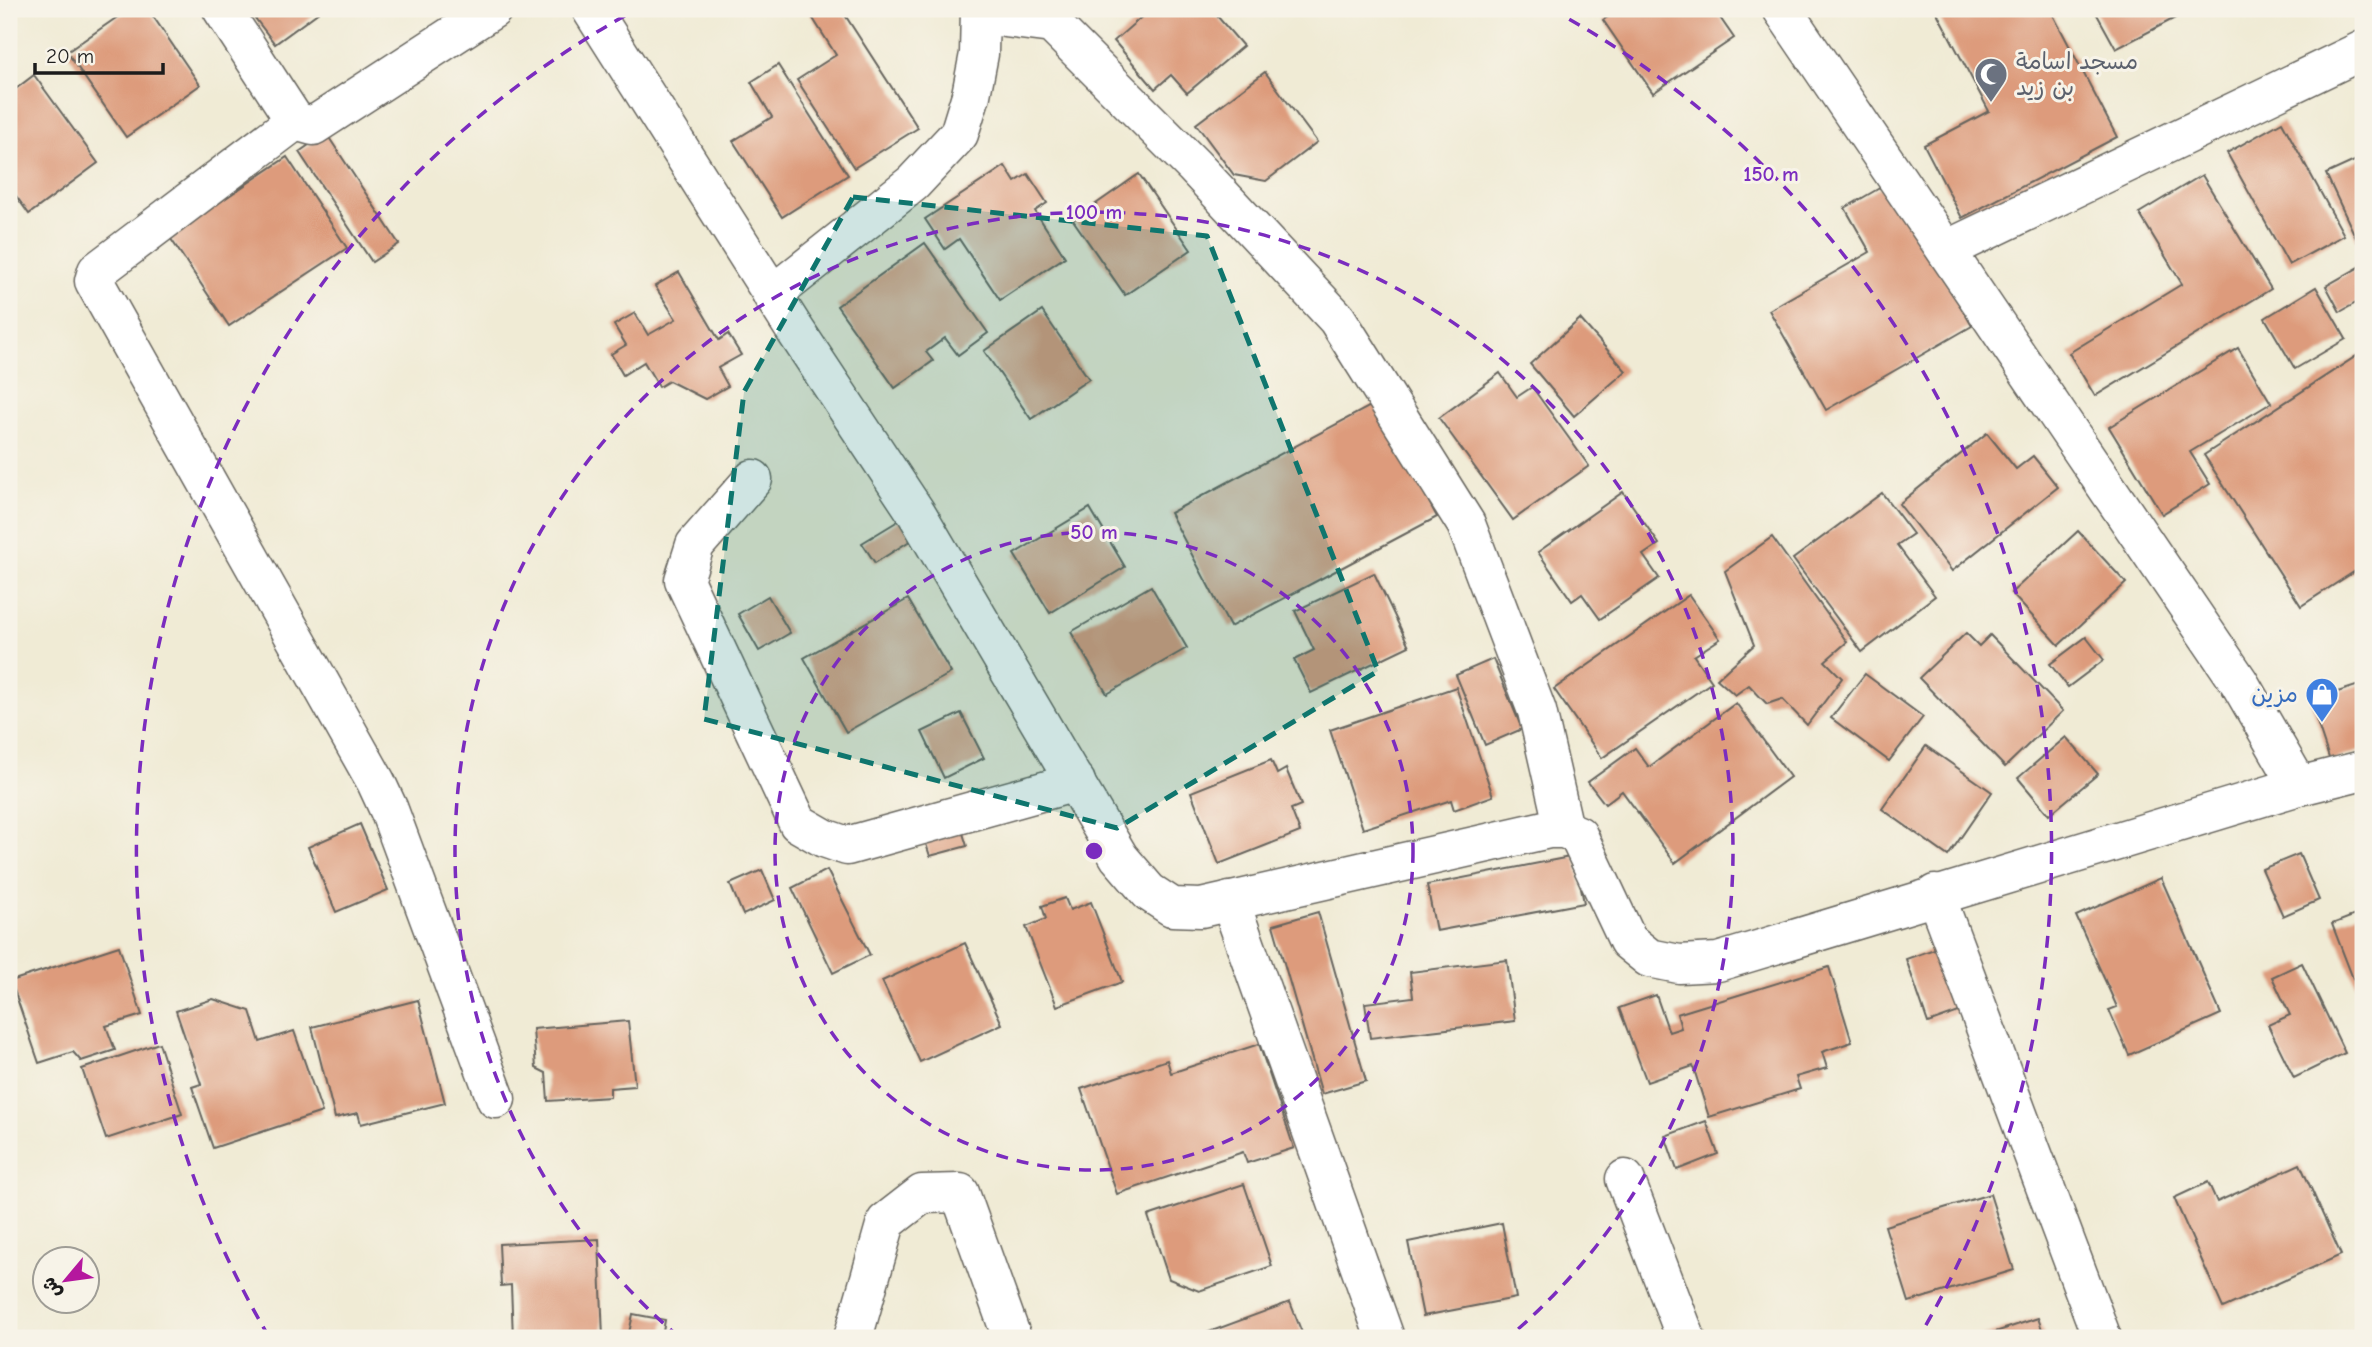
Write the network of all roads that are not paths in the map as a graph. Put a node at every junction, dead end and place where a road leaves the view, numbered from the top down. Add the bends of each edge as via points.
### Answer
1 (222, 9) edge
2 (492, 9) edge
3 (592, 9) edge
4 (1782, 9) edge
5 (980, 12) edge
6 (2363, 50) edge
7 (295, 121) junction
8 (1946, 250) junction
9 (772, 295) junction
10 (753, 479) dead end
11 (2363, 770) edge
12 (1076, 782) junction
13 (2299, 786) junction
14 (1564, 829) junction
15 (1935, 894) junction
16 (1230, 901) junction
17 (496, 1099) dead end
18 (1625, 1179) dead end
19 (853, 1338) edge
20 (1012, 1338) edge
21 (1385, 1338) edge
22 (1686, 1338) edge
23 (2102, 1338) edge

1 - 7 street
2 - 7 street via 331,116 313,126
3 - 9 street
4 - 8 street
5 - 9 street via 979,54 959,134 913,183
5 - 14 street via 1052,24 1337,319 1466,524 1536,711
6 - 8 street
7 - 17 street via 97,271 94,281 376,782
8 - 13 street via 2239,682
9 - 12 street via 917,514
10 - 12 street via 695,545 684,580 798,823 846,846
11 - 13 street
12 - 16 street via 1119,857 1149,892 1172,908
13 - 15 street
14 - 15 street via 1578,835 1628,941 1649,958 1679,964 1718,962
14 - 16 street
15 - 23 street
16 - 21 street
18 - 22 street
19 - 20 street via 886,1222 922,1194 960,1193

